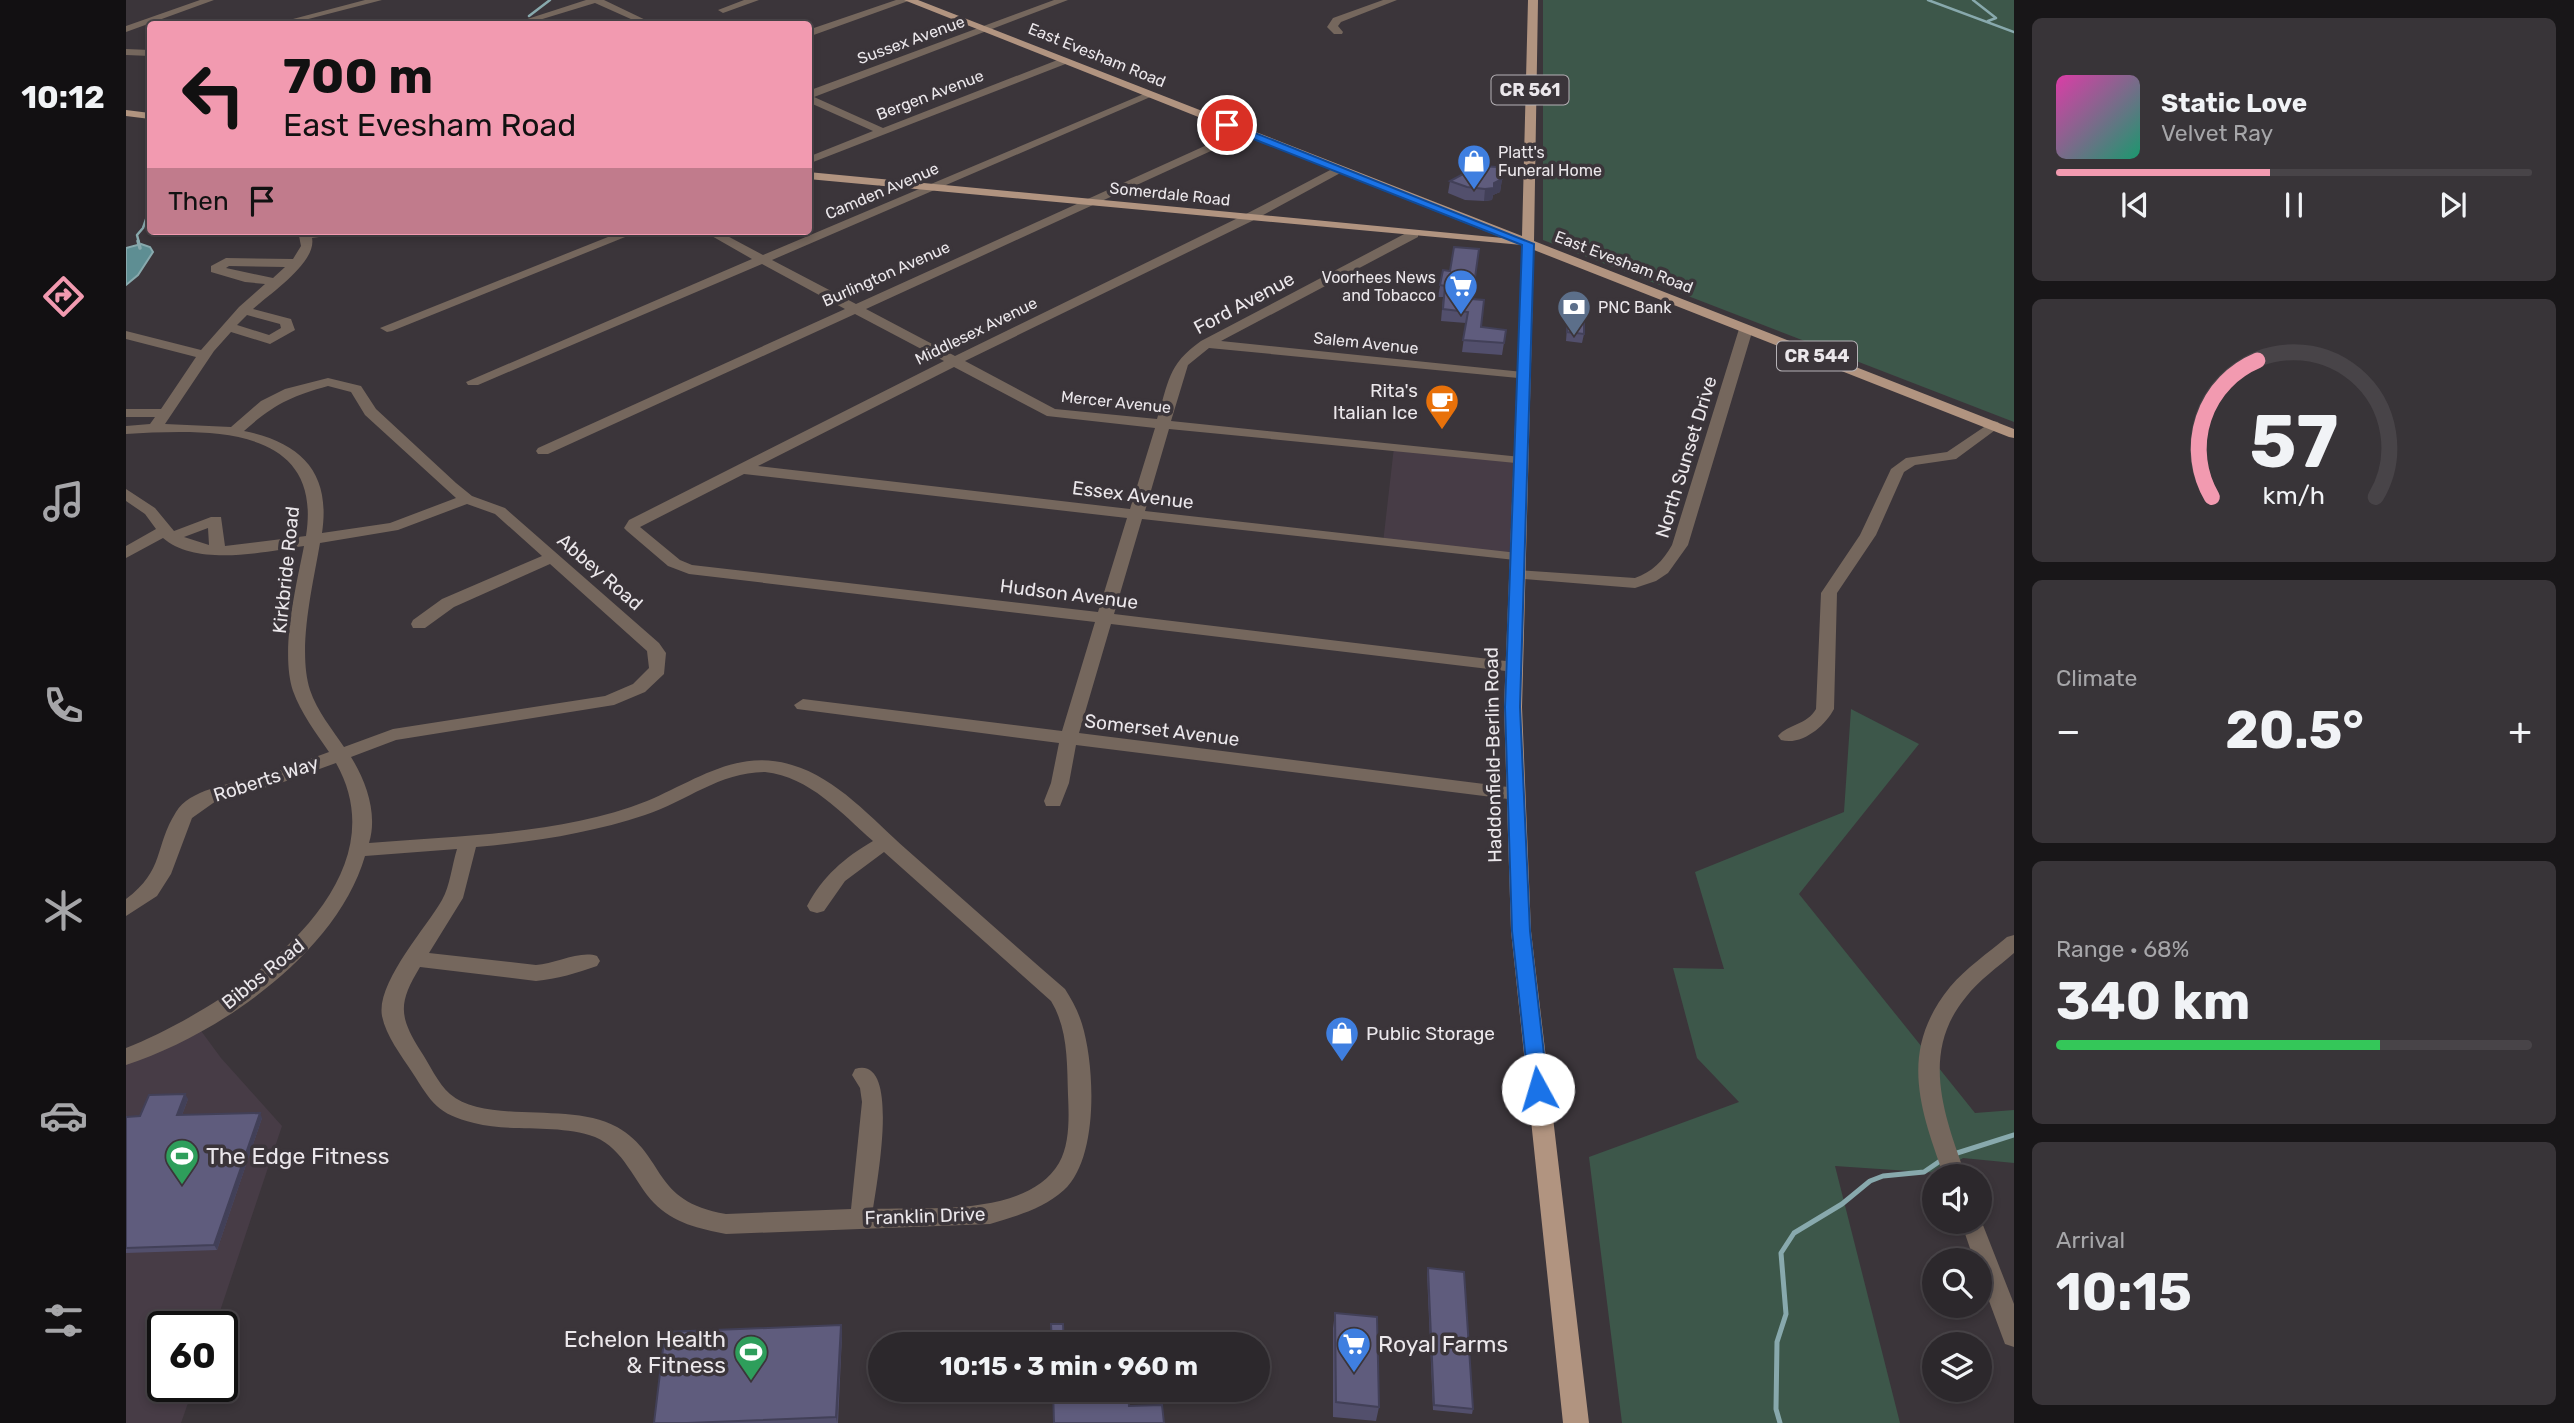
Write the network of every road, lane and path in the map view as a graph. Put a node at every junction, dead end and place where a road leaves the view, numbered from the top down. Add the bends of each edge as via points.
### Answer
1 (209, 0) edge
2 (377, 0) edge
3 (596, 0) edge
4 (754, 0) edge
5 (907, 0) edge
6 (1063, 0) edge
7 (1392, 0) edge
8 (1533, 0) edge
9 (723, 9) dead end
10 (317, 15) junction
11 (149, 21) edge
12 (292, 21) edge
13 (326, 21) edge
14 (527, 21) edge
15 (642, 21) edge
16 (147, 22) edge
17 (126, 29) edge
18 (985, 29) junction
19 (1338, 32) dead end
20 (812, 33) edge
21 (126, 52) edge
22 (147, 53) edge
23 (1065, 61) junction
24 (812, 94) edge
25 (1150, 95) junction
26 (812, 98) edge
27 (126, 113) edge
28 (147, 116) edge
29 (884, 132) junction
30 (1244, 132) junction
31 (812, 159) edge
32 (1340, 169) junction
33 (812, 174) edge
34 (932, 187) junction
35 (1088, 202) junction
36 (1528, 213) junction
37 (1248, 218) junction
38 (1464, 218) junction
39 (1415, 234) junction
40 (305, 235) edge
41 (624, 235) edge
42 (716, 235) edge
43 (1528, 244) junction
44 (760, 260) junction
45 (1570, 260) junction
46 (297, 263) junction
47 (1527, 272) junction
48 (277, 282) junction
49 (852, 309) junction
50 (244, 310) junction
51 (228, 327) junction
52 (387, 328) dead end
53 (1746, 329) junction
54 (126, 335) edge
55 (1206, 344) junction
56 (203, 355) junction
57 (953, 362) junction
58 (1523, 376) junction
59 (472, 382) dead end
60 (126, 413) edge
61 (164, 413) junction
62 (1161, 424) junction
63 (1993, 425) junction
64 (155, 428) junction
65 (126, 430) edge
66 (234, 432) junction
67 (2014, 434) edge
68 (543, 451) dead end
69 (1521, 461) junction
70 (743, 468) junction
71 (126, 494) edge
72 (467, 499) junction
73 (1135, 514) junction
74 (632, 528) joint
75 (168, 533) junction
76 (312, 540) junction
77 (217, 551) junction
78 (126, 553) edge
79 (551, 558) junction
80 (1518, 566) junction
81 (1104, 620) junction
82 (419, 624) dead end
83 (1514, 667) junction
84 (803, 705) dead end
85 (1787, 736) dead end
86 (1068, 740) junction
87 (341, 755) junction
88 (1516, 794) junction
89 (1053, 801) dead end
90 (468, 842) junction
91 (886, 842) junction
92 (359, 850) junction
93 (817, 906) dead end
94 (126, 909) edge
95 (2014, 942) edge
96 (416, 959) junction
97 (590, 961) dead end
98 (126, 1057) edge
99 (863, 1075) dead end
100 (1951, 1164) edge
101 (861, 1219) junction
102 (1977, 1234) edge
103 (2012, 1324) edge
104 (1576, 1423) edge

1 - 11 street
2 - 10 street
3 - 14 street
3 - 15 street
4 - 9 street
5 - 18 main road, East Evesham Road / CR 544
5 - 20 street
6 - 18 street, Sussex Avenue
7 - 19 street via 1337,20 1332,27
8 - 36 main road, Haddonfield-Berlin Road / CR 561
10 - 12 street
10 - 13 street
16 - 17 street
18 - 23 main road, East Evesham Road / CR 544
18 - 24 street, Sussex Avenue
21 - 22 street
23 - 25 main road, East Evesham Road / CR 544
23 - 29 street, Bergen Avenue
25 - 30 main road, East Evesham Road / CR 544
25 - 34 street, Camden Avenue
26 - 29 street
27 - 28 main road
29 - 31 street, Bergen Avenue
30 - 32 main road, East Evesham Road / CR 544
30 - 35 street, Burlington Avenue
32 - 37 street, Middlesex Avenue
32 - 38 main road, East Evesham Road / CR 544
33 - 34 main road, Somerdale Road
34 - 35 main road, Somerdale Road
34 - 44 street, Camden Avenue
35 - 37 main road, Somerdale Road
35 - 49 street, Burlington Avenue
36 - 38 main road via 1499,225
36 - 43 main road, Haddonfield-Berlin Road / CR 561
37 - 39 main road, Somerdale Road
37 - 57 street, Middlesex Avenue
38 - 43 main road, East Evesham Road / CR 544
39 - 43 main road, Somerdale Road
39 - 55 street, Ford Avenue
40 - 46 street via 307,246
41 - 52 street
42 - 44 street, Mercer Avenue
43 - 45 main road, East Evesham Road / CR 544
43 - 47 main road, Haddonfield-Berlin Road / CR 561
44 - 49 street, Mercer Avenue
44 - 59 street, Camden Avenue
45 - 47 main road via 1543,260
45 - 53 main road, East Evesham Road / CR 544
46 - 48 street
46 - 48 street via 226,262 216,269
47 - 58 main road, Haddonfield-Berlin Road / CR 561
48 - 50 street
49 - 57 street, Mercer Avenue
49 - 68 street, Burlington Avenue
50 - 51 street
50 - 51 street via 286,322 288,330 270,340
51 - 56 street
53 - 63 main road, East Evesham Road / CR 544
53 - 80 street, North Sunset Drive via 1681,545 1670,565 1635,583
54 - 56 street
55 - 58 street, Salem Avenue
55 - 62 street, Ford Avenue via 1181,365
56 - 61 street
57 - 62 street, Mercer Avenue via 1052,413
57 - 70 street, Middlesex Avenue
58 - 69 main road, Haddonfield-Berlin Road / CR 561
60 - 61 street
61 - 64 street
62 - 69 street, Mercer Avenue
62 - 73 street, Ford Avenue
63 - 67 main road, East Evesham Road / CR 544
63 - 85 street via 1951,456 1911,461 1898,469 1868,536 1829,593 1821,720
64 - 65 street, Kirkbride Road
64 - 66 street, Kirkbride Road
66 - 72 street, Abbey Road via 266,404 290,392 328,382 350,386 370,412
66 - 76 street, Kirkbride Road via 276,447 305,470 315,493
69 - 80 main road, Haddonfield-Berlin Road / CR 561
70 - 73 street, Essex Avenue
70 - 74 street, Middlesex Avenue
71 - 75 street via 150,510
72 - 76 street via 393,527
72 - 79 street, Abbey Road via 500,511
73 - 80 street, Essex Avenue
73 - 81 street, Ford Avenue
74 - 81 street, Hudson Avenue via 674,563 690,569
75 - 77 street via 185,544
75 - 77 street via 216,520
75 - 78 street
76 - 77 street
76 - 87 street, Kirkbride Road via 299,631 298,675 304,696
79 - 82 street via 448,603
79 - 87 street, Abbey Road via 653,646 659,660 650,679 601,703 393,735
80 - 83 main road, Haddonfield-Berlin Road / CR 561
81 - 83 street, Hudson Avenue
81 - 86 street, Ford Avenue
83 - 88 main road, Haddonfield-Berlin Road / CR 561
84 - 86 street, Somerset Avenue
86 - 88 street, Somerset Avenue
86 - 89 street, Ford Avenue
87 - 92 street, Kirkbride Road via 363,812
87 - 94 street, Roberts Way via 197,803 184,814 150,891
88 - 104 main road, Haddonfield-Berlin Road / CR 561 via 1521,931
90 - 91 street, Franklin Drive via 614,817 666,800 717,774 771,766 817,782
90 - 92 street, Franklin Drive
90 - 96 street, Franklin Drive via 453,898
91 - 93 street via 835,877
91 - 101 street, Franklin Drive via 1058,995 1075,1032 1081,1132 1067,1171 1043,1196 1018,1207 990,1214
92 - 98 street, Bibbs Road via 333,905 289,956 228,1005
95 - 100 street via 1959,991 1930,1037 1926,1060 1930,1092
96 - 97 street via 536,973
96 - 101 street, Franklin Drive via 396,989 393,1016 442,1100 452,1107 593,1127 617,1138 636,1156 673,1206 705,1221
99 - 101 street via 871,1086 873,1102
102 - 103 street

